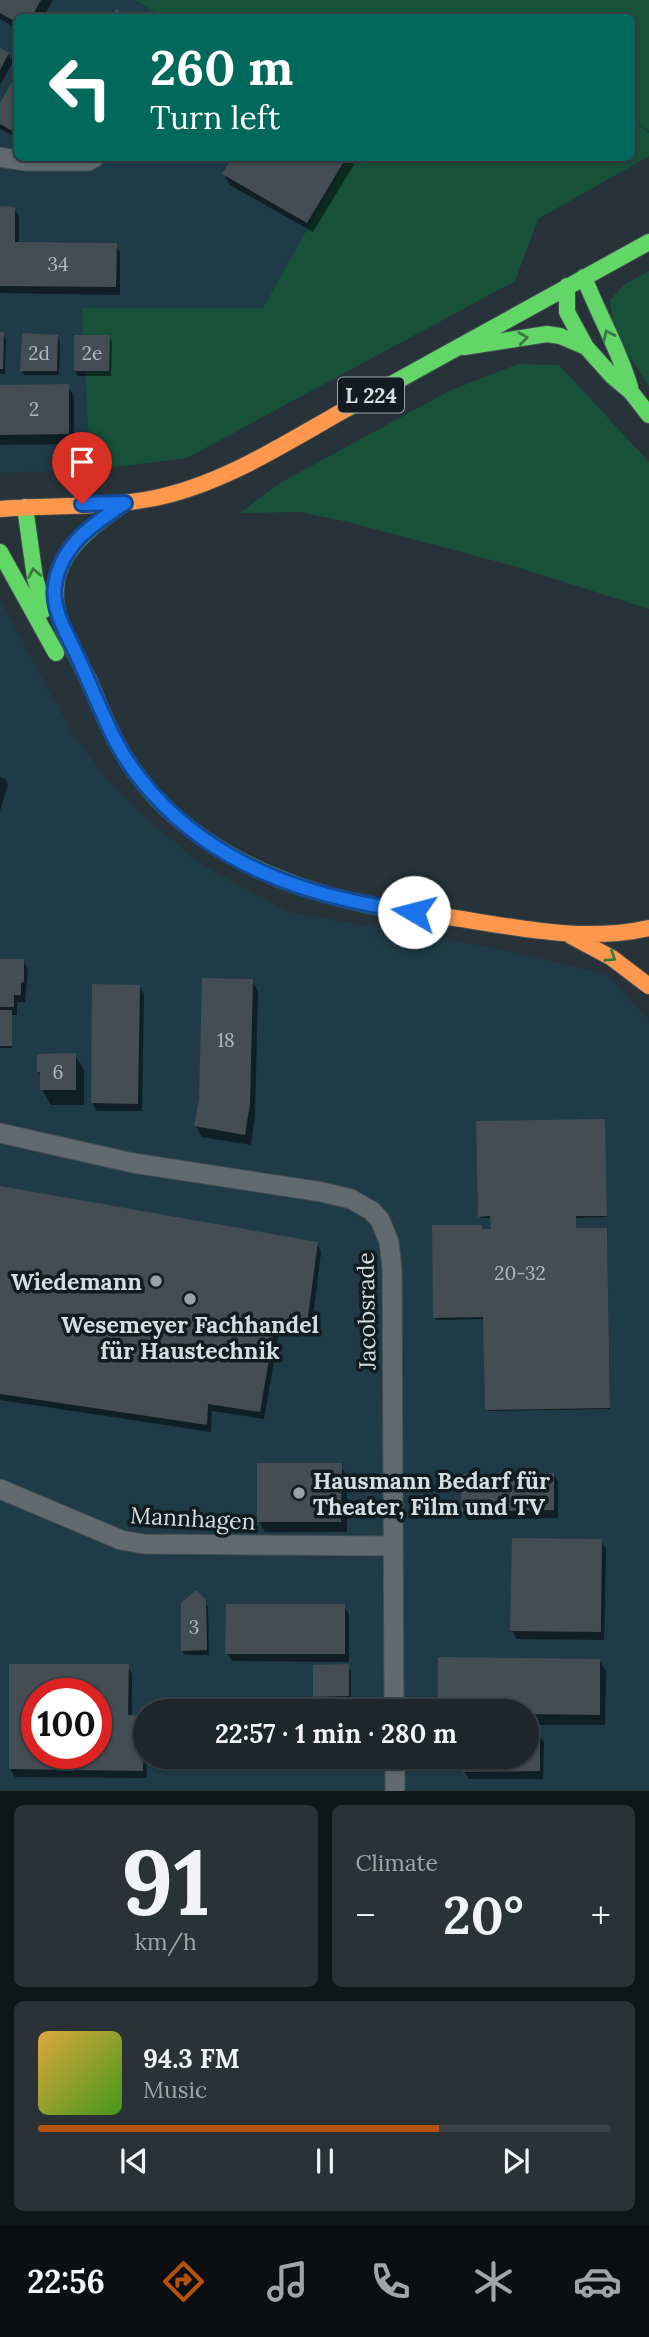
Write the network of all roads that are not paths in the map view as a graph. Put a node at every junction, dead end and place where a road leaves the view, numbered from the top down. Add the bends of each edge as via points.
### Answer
1 (24, 161) edge
2 (89, 161) edge
3 (649, 242) edge
4 (584, 277) junction
5 (567, 286) junction
6 (586, 347) junction
7 (455, 349) junction
8 (631, 392) junction
9 (649, 415) edge
10 (125, 503) junction
11 (25, 507) junction
12 (0, 509) edge
13 (0, 552) edge
14 (97, 699) junction
15 (114, 739) junction
16 (649, 928) edge
17 (568, 935) junction
18 (649, 986) edge
19 (0, 1133) edge
20 (0, 1489) edge
21 (393, 1546) junction
22 (394, 1699) edge
23 (395, 1769) edge
24 (395, 1791) edge

1 - 2 street
3 - 4 main road, L 224
4 - 5 main road, L 224
8 -> 4 main road
5 - 6 main road via 567,312
5 - 7 main road, L 224
7 -> 6 main road via 547,334
6 - 8 main road
7 - 10 main road, L 224 via 237,469 184,491
8 - 9 main road
10 - 11 main road, L 224
10 - 14 main road via 71,544 55,586 57,611
11 - 12 main road, L 224
14 -> 11 main road via 45,614
13 - 15 main road via 90,713
14 - 15 main road
15 - 17 main road via 143,782 181,821 217,848 269,876 362,905
16 - 17 main road
17 -> 18 main road via 601,950
19 - 21 street, Jacobsrade via 133,1163 322,1192 351,1199 372,1211 386,1231 391,1253
20 - 21 street, Mannhagen via 121,1540 144,1544
21 - 22 street, Jacobsrade
23 - 24 street

